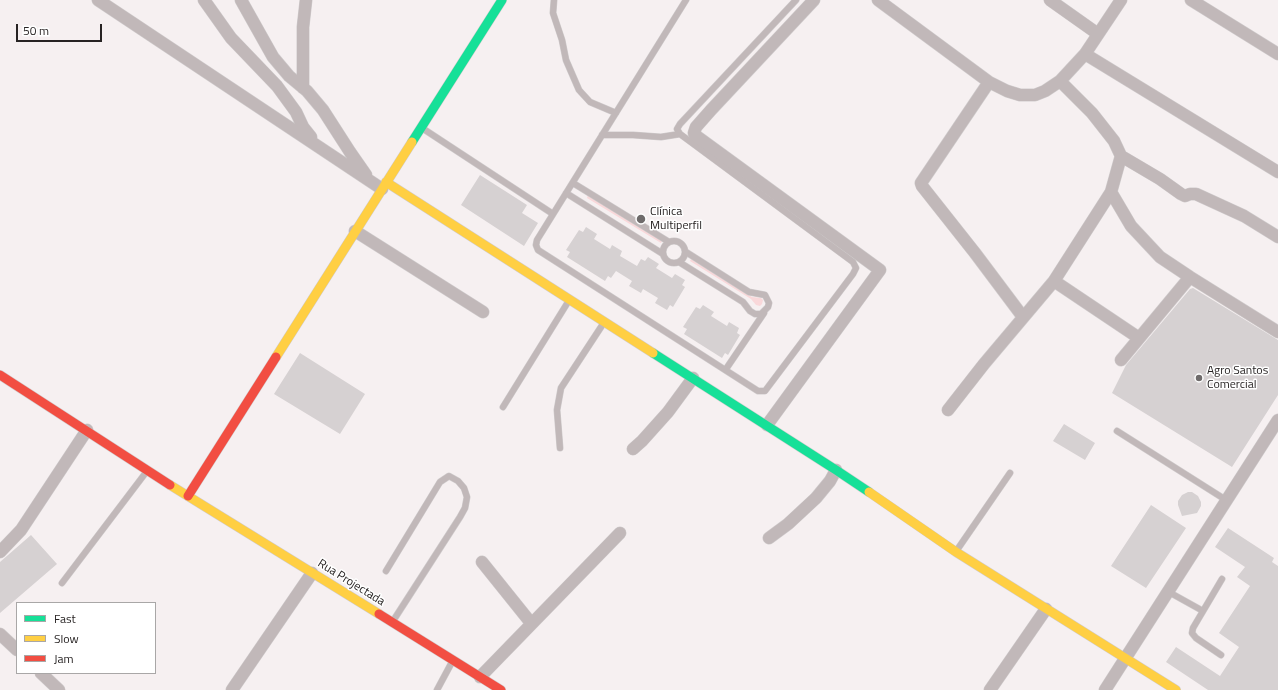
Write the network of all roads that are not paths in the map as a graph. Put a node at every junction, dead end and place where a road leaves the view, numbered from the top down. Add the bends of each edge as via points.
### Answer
1 (98, 0) edge
2 (204, 0) edge
3 (241, 0) edge
4 (306, 0) edge
5 (502, 0) edge
6 (554, 0) edge
7 (686, 0) edge
8 (796, 0) edge
9 (814, 0) edge
10 (878, 0) edge
11 (1050, 0) edge
12 (1121, 0) edge
13 (1191, 0) edge
14 (1098, 34) junction
15 (1085, 54) junction
16 (1278, 54) edge
17 (1060, 81) junction
18 (989, 82) junction
19 (303, 88) junction
20 (616, 113) junction
21 (421, 128) junction
22 (680, 134) junction
23 (602, 135) junction
24 (325, 151) junction
25 (1121, 156) junction
26 (1278, 172) edge
27 (573, 183) junction
28 (384, 185) junction
29 (1111, 192) junction
30 (566, 193) junction
31 (553, 214) junction
32 (355, 231) junction
33 (1278, 237) edge
34 (669, 242) junction
35 (686, 252) junction
36 (663, 254) junction
37 (679, 262) junction
38 (1190, 277) junction
39 (1054, 281) junction
40 (569, 300) junction
41 (483, 312) dead end
42 (764, 312) junction
43 (1024, 317) junction
44 (604, 323) junction
45 (1278, 332) edge
46 (1139, 338) junction
47 (1121, 360) dead end
48 (726, 369) junction
49 (0, 375) edge
50 (694, 378) junction
51 (503, 407) dead end
52 (948, 410) dead end
53 (1278, 420) edge
54 (767, 425) junction
55 (87, 430) junction
56 (1117, 431) dead end
57 (560, 448) dead end
58 (633, 449) dead end
59 (148, 470) junction
60 (836, 470) junction
61 (1010, 473) dead end
62 (188, 496) junction
63 (1226, 500) junction
64 (620, 533) dead end
65 (769, 538) dead end
66 (0, 552) edge
67 (956, 552) junction
68 (482, 562) dead end
69 (386, 571) dead end
70 (312, 573) junction
71 (1222, 579) dead end
72 (62, 583) dead end
73 (1167, 592) junction
74 (1046, 609) junction
75 (1203, 611) junction
76 (392, 623) junction
77 (532, 623) junction
78 (0, 634) edge
79 (16, 649) edge
80 (1221, 655) dead end
81 (1125, 658) junction
82 (453, 660) junction
83 (42, 674) edge
84 (480, 677) junction
85 (59, 690) edge
86 (232, 690) edge
87 (437, 690) edge
88 (501, 690) edge
89 (990, 690) edge
90 (1105, 690) edge
91 (1176, 690) edge

1 - 24 street
2 - 24 street via 231,38 278,86 303,127
3 - 19 street via 274,57 289,76
4 - 19 street via 303,27
5 - 21 street
6 - 20 lane via 553,13 566,60 579,90 590,102
7 - 20 lane
8 - 22 lane via 680,124 677,129
9 - 54 street via 711,110 694,133 880,270
10 - 18 street
11 - 14 street
12 - 14 street
13 - 16 street
14 - 15 street
15 - 17 street
15 - 26 street
17 - 18 street via 1035,95 1020,95
17 - 25 street via 1092,113 1114,141
18 - 43 street via 921,183
19 - 28 street via 324,110 365,173
20 - 23 lane
21 - 28 street
21 - 31 lane
22 - 23 lane via 661,137
22 - 48 lane via 853,262 856,268 765,391 758,390
23 - 27 lane
24 - 28 street
25 - 29 street
25 - 33 street via 1181,194 1196,194 1244,216
27 - 30 lane
27 - 34 lane
28 - 32 street
28 - 40 street
29 - 38 street via 1131,226 1160,257
29 - 39 street
30 - 31 lane
30 - 36 lane
31 - 48 lane via 537,240 538,250
32 - 41 street
32 - 62 street
34 - 35 lane via 678,242 683,245
34 - 36 lane
35 - 37 lane
35 - 42 lane via 749,292 765,295 769,303
36 - 37 lane via 668,262
37 - 42 lane via 744,302 750,311 756,314
38 - 45 street
38 - 46 street
39 - 43 street
39 - 46 street
40 - 44 street
40 - 51 lane
42 - 48 lane
43 - 52 street
44 - 50 street
44 - 57 lane via 561,388 557,410
46 - 47 street
49 - 55 street, Rua Projectada
50 - 54 street
50 - 58 street via 668,412
53 - 63 street
54 - 60 street
55 - 59 street, Rua Projectada
55 - 66 street via 22,530
56 - 63 lane
59 - 62 street, Rua Projectada
59 - 72 lane
60 - 65 street via 816,498
60 - 67 street
61 - 67 lane
62 - 70 street, Rua Projectada
63 - 73 street
64 - 77 street
67 - 74 street
68 - 77 street
69 - 76 lane via 440,482 449,476 458,481 467,497 465,508
70 - 76 street, Rua Projectada
70 - 86 street
71 - 75 lane
73 - 75 lane
73 - 81 street
74 - 81 street
74 - 89 street
75 - 80 lane via 1192,633
76 - 82 street, Rua Projectada
77 - 84 street
78 - 79 street
81 - 90 street
81 - 91 street
82 - 84 street, Rua Projectada
82 - 87 lane
83 - 85 street
84 - 88 street, Rua Projectada

